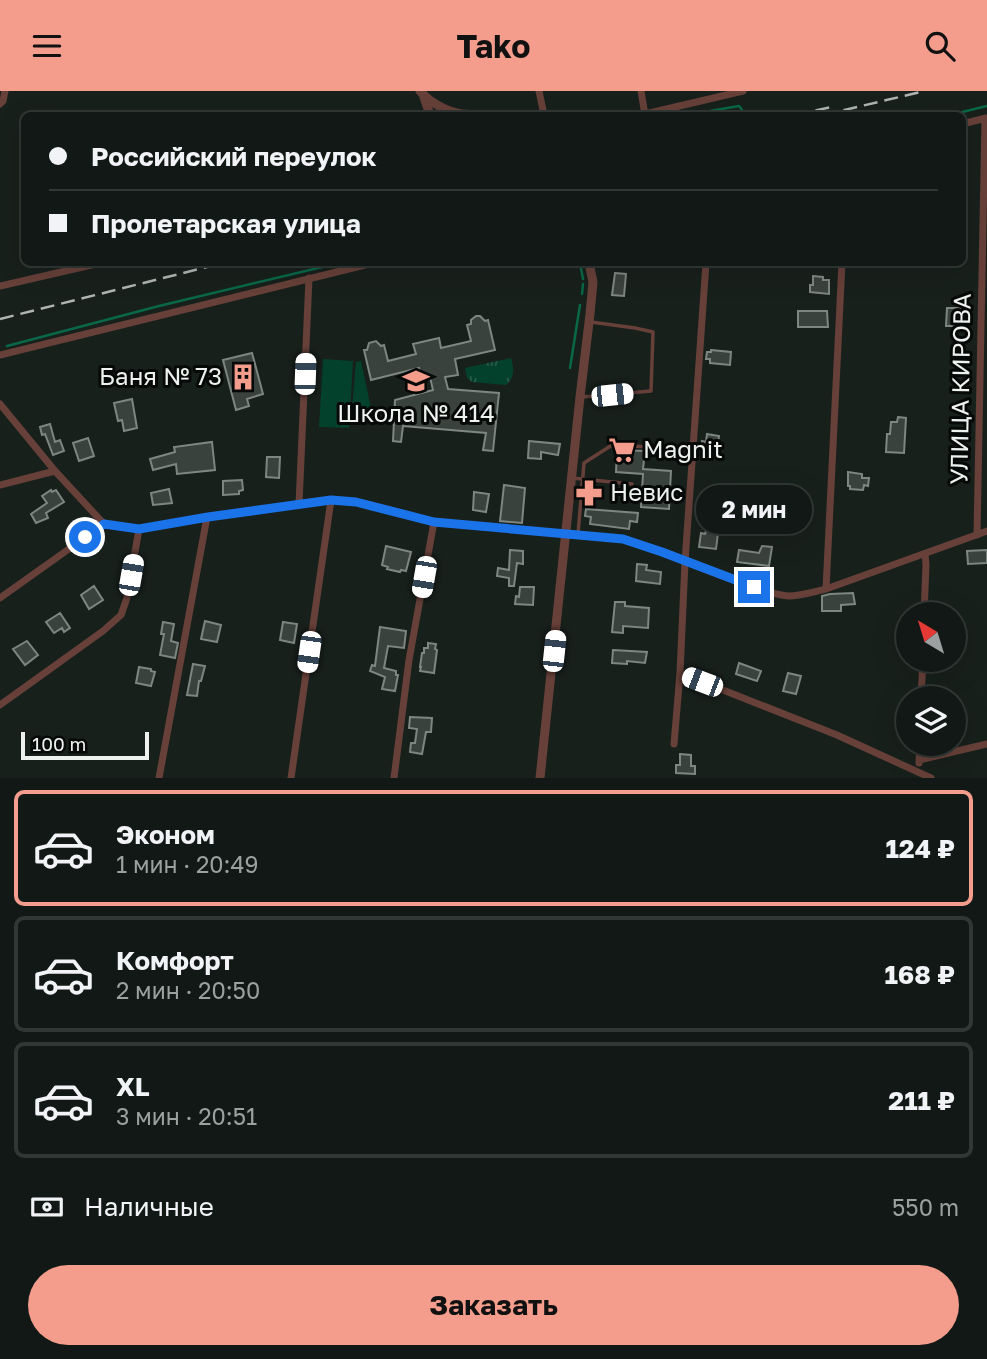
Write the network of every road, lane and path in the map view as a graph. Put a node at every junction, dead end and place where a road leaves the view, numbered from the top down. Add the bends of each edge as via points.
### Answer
1 (5, 91) edge
2 (539, 91) edge
3 (641, 91) edge
4 (743, 91) edge
5 (422, 94) edge
6 (0, 104) edge
7 (429, 112) edge
8 (452, 112) edge
9 (543, 112) edge
10 (643, 112) edge
11 (656, 112) edge
12 (986, 118) edge
13 (966, 123) edge
14 (87, 266) edge
15 (360, 266) edge
16 (590, 266) edge
17 (706, 266) edge
18 (842, 266) edge
19 (309, 278) junction
20 (0, 286) edge
21 (589, 322) junction
22 (0, 355) edge
23 (580, 397) junction
24 (0, 404) edge
25 (651, 447) dead end
26 (55, 471) junction
27 (572, 478) junction
28 (583, 479) junction
29 (632, 484) dead end
30 (0, 485) edge
31 (331, 500) junction
32 (299, 504) junction
33 (208, 517) junction
34 (434, 522) junction
35 (104, 524) junction
36 (139, 529) junction
37 (987, 531) edge
38 (566, 534) junction
39 (578, 534) junction
40 (977, 535) junction
41 (925, 554) junction
42 (685, 562) junction
43 (826, 589) junction
44 (0, 598) edge
45 (924, 602) edge
46 (680, 673) junction
47 (0, 705) edge
48 (674, 744) dead end
49 (987, 744) edge
50 (919, 756) edge
51 (919, 760) junction
52 (917, 770) junction
53 (159, 778) edge
54 (291, 778) edge
55 (394, 778) edge
56 (540, 778) edge
57 (931, 778) edge

1 - 6 street
2 - 9 street
3 - 10 street
4 - 11 street
5 - 7 street
5 - 8 street
12 - 13 street
12 - 40 street, УЛИЦА КИРОВА
14 - 20 street
15 - 19 street
16 - 21 street via 593,282
17 - 42 street
18 - 43 street
19 - 22 street
19 - 32 street
21 - 23 street
21 - 23 lane via 653,333 651,391
23 - 27 street
24 - 26 street
25 - 28 lane via 612,445 584,463
26 - 30 street
26 - 35 street
27 - 28 lane
27 - 38 street
28 - 29 lane
28 - 39 lane
31 - 32 street
31 - 34 street
31 - 54 street
32 - 33 street
33 - 36 street
33 - 53 street
34 - 38 street
34 - 55 street
35 - 36 street
35 - 44 street
36 - 47 street via 121,615
37 - 40 street
38 - 39 street
38 - 56 street
39 - 42 street via 623,539
40 - 41 street
41 - 43 street
41 - 45 street
42 - 43 street via 775,593 801,595
42 - 46 street
46 - 48 street
46 - 52 street
49 - 51 street
50 - 51 street
51 - 52 street
52 - 57 street

